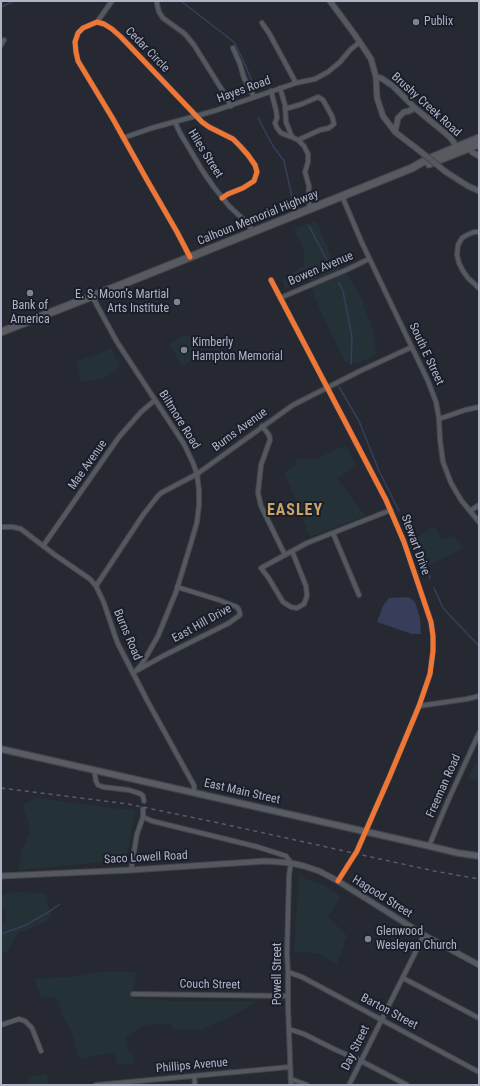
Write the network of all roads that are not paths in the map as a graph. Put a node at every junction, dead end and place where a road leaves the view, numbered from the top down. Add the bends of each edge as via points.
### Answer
1 (112, 1) edge
2 (157, 1) edge
3 (330, 1) edge
4 (98, 22) junction
5 (262, 23) dead end
6 (4, 40) dead end
7 (360, 42) junction
8 (1, 44) edge
9 (233, 48) dead end
10 (376, 77) junction
11 (296, 83) junction
12 (280, 88) junction
13 (271, 91) junction
14 (254, 97) junction
15 (231, 106) junction
16 (415, 108) junction
17 (285, 109) junction
18 (198, 116) junction
19 (175, 122) junction
20 (395, 132) junction
21 (292, 137) junction
22 (123, 138) junction
23 (479, 138) edge
24 (298, 140) junction
25 (479, 144) edge
26 (457, 147) junction
27 (468, 148) junction
28 (479, 156) edge
29 (412, 168) junction
30 (479, 191) edge
31 (342, 196) junction
32 (222, 198) junction
33 (310, 209) junction
34 (253, 231) junction
35 (479, 232) edge
36 (190, 257) junction
37 (370, 259) junction
38 (271, 280) dead end
39 (479, 288) edge
40 (92, 296) junction
41 (280, 298) junction
42 (1, 332) edge
43 (412, 347) junction
44 (328, 387) junction
45 (155, 400) junction
46 (479, 407) edge
47 (439, 418) junction
48 (262, 426) junction
49 (197, 474) junction
50 (479, 505) edge
51 (391, 510) junction
52 (470, 511) junction
53 (479, 522) edge
54 (1, 527) edge
55 (333, 533) junction
56 (43, 546) junction
57 (292, 551) junction
58 (285, 555) junction
59 (96, 586) junction
60 (177, 587) junction
61 (359, 595) dead end
62 (133, 674) junction
63 (479, 696) edge
64 (419, 706) junction
65 (479, 734) edge
66 (1, 749) edge
67 (94, 770) junction
68 (194, 792) junction
69 (144, 801) dead end
70 (143, 809) dead end
71 (143, 817) junction
72 (365, 832) junction
73 (428, 846) junction
74 (479, 856) edge
75 (292, 863) junction
76 (131, 870) junction
77 (1, 876) edge
78 (338, 881) junction
79 (424, 935) junction
80 (479, 965) edge
81 (288, 972) junction
82 (403, 978) junction
83 (132, 994) dead end
84 (288, 996) junction
85 (479, 1018) edge
86 (381, 1019) junction
87 (1, 1025) edge
88 (289, 1029) junction
89 (41, 1051) dead end
90 (361, 1061) junction
91 (290, 1066) junction
92 (479, 1072) edge
93 (194, 1076) junction
94 (291, 1079) junction
95 (112, 1084) edge
96 (96, 1085) edge
97 (195, 1085) edge
98 (291, 1085) edge
99 (307, 1085) edge
100 (349, 1085) edge
101 (407, 1085) edge

1 - 4 street
2 - 15 street via 159,12 164,18 185,34 194,45
3 - 7 street, Brushy Creek Road
4 - 18 street, Cedar Circle via 108,26 121,37
4 - 22 street via 78,33 75,42 76,52 78,61
5 - 11 street
6 - 8 street
7 - 10 street, Brushy Creek Road via 371,59
7 - 11 street, Hayes Road via 328,72 315,79
9 - 14 street
10 - 16 street, Brushy Creek Road via 393,86
10 - 20 street via 377,98 383,116
11 - 12 street, Hayes Road
12 - 13 street, Hayes Road
12 - 17 street
13 - 14 street, Hayes Road
13 - 21 street via 277,128 281,133
14 - 15 street, Hayes Road
15 - 18 street, Hayes Road
16 - 20 street via 404,112 398,118
16 - 26 street, Brushy Creek Road via 450,137
17 - 21 street via 286,122
17 - 24 street via 318,97 324,100 332,116 334,124 329,128
18 - 19 street, Hayes Road
18 - 32 street, Cedar Circle via 202,122 232,139 255,165 257,172 254,181
19 - 22 street, Hayes Road
19 - 32 street, Hiles Street via 202,170
20 - 30 street, bridge via 446,172
21 - 24 street
22 - 36 street
23 - 26 highway, Calhoun Memorial Highway
24 - 33 street via 308,154 305,172 309,186
25 - 27 highway, Calhoun Memorial Highway
26 - 29 highway, Calhoun Memorial Highway
27 - 28 street
27 - 29 highway, Calhoun Memorial Highway via 424,166
29 - 31 highway, Calhoun Memorial Highway
31 - 33 highway, Calhoun Memorial Highway
31 - 37 street, South E Street
32 - 34 street, Hiles Street
33 - 34 highway, Calhoun Memorial Highway
34 - 36 highway, Calhoun Memorial Highway
35 - 39 street via 462,238 456,255 462,271
36 - 40 highway, Calhoun Memorial Highway
37 - 41 street, Bowen Avenue
37 - 43 street, South E Street
38 - 41 street, Stewart Drive
40 - 42 highway, Calhoun Memorial Highway
40 - 45 street, Biltmore Road via 117,342
41 - 44 street, Stewart Drive
43 - 44 street, Burns Avenue
43 - 47 street, South E Street via 436,402
44 - 48 street, Burns Avenue via 293,405
44 - 51 street, Stewart Drive
45 - 49 street, Biltmore Road via 184,444
45 - 56 street, Mae Avenue via 120,437
46 - 47 street
47 - 52 street, South E Street via 443,462 451,483
48 - 49 street, Burns Avenue
48 - 58 street via 270,440 261,465 258,493
49 - 59 street, Burns Avenue via 157,497
49 - 60 street, Biltmore Road via 197,522
50 - 52 street
51 - 55 street
51 - 64 street, Stewart Drive via 431,622 433,636 430,674
52 - 53 street, South E Street
54 - 56 street, Burns Road via 20,529
55 - 57 street
55 - 61 street
56 - 59 street, Burns Road
57 - 58 street
57 - 58 street via 306,586 307,596 304,604 297,608 283,602 261,568
59 - 62 street, Burns Road
60 - 62 street, Biltmore Road via 158,636 142,664
60 - 62 street, East Hill Drive via 237,607 240,615
62 - 68 street, Burns Road via 194,785
63 - 64 street
64 - 72 street, Stewart Drive
65 - 73 street, Freeman Road
66 - 67 main road, East Main Street
67 - 68 main road, East Main Street
67 - 69 street via 98,785 141,794
68 - 72 main road, East Main Street
70 - 71 street
71 - 75 street, Hagood Street via 258,847 286,856
71 - 76 street via 137,834
72 - 73 main road, East Main Street
72 - 78 street, Stewart Drive via 357,852
73 - 74 main road, East Main Street
75 - 76 street, Saco Lowell Road via 266,861
75 - 78 street, Hagood Street via 319,871
75 - 81 street, Powell Street via 289,875
76 - 77 street, Saco Lowell Road
78 - 79 street, Hagood Street
79 - 80 street, Hagood Street
79 - 82 street, Day Street
81 - 84 street, Powell Street
81 - 86 street, Barton Street
82 - 85 street
82 - 86 street, Day Street
83 - 84 street, Couch Street
84 - 88 street, Powell Street
86 - 90 street, Day Street
86 - 92 street, Barton Street
87 - 89 street via 19,1019 25,1021 32,1028
88 - 90 street
88 - 91 street, Powell Street
90 - 100 street, Day Street
90 - 101 street
91 - 93 street, Phillips Avenue
91 - 94 street, Powell Street
93 - 95 street, Phillips Avenue
93 - 97 street
94 - 98 street, Powell Street
94 - 99 street
95 - 96 street, Phillips Avenue

